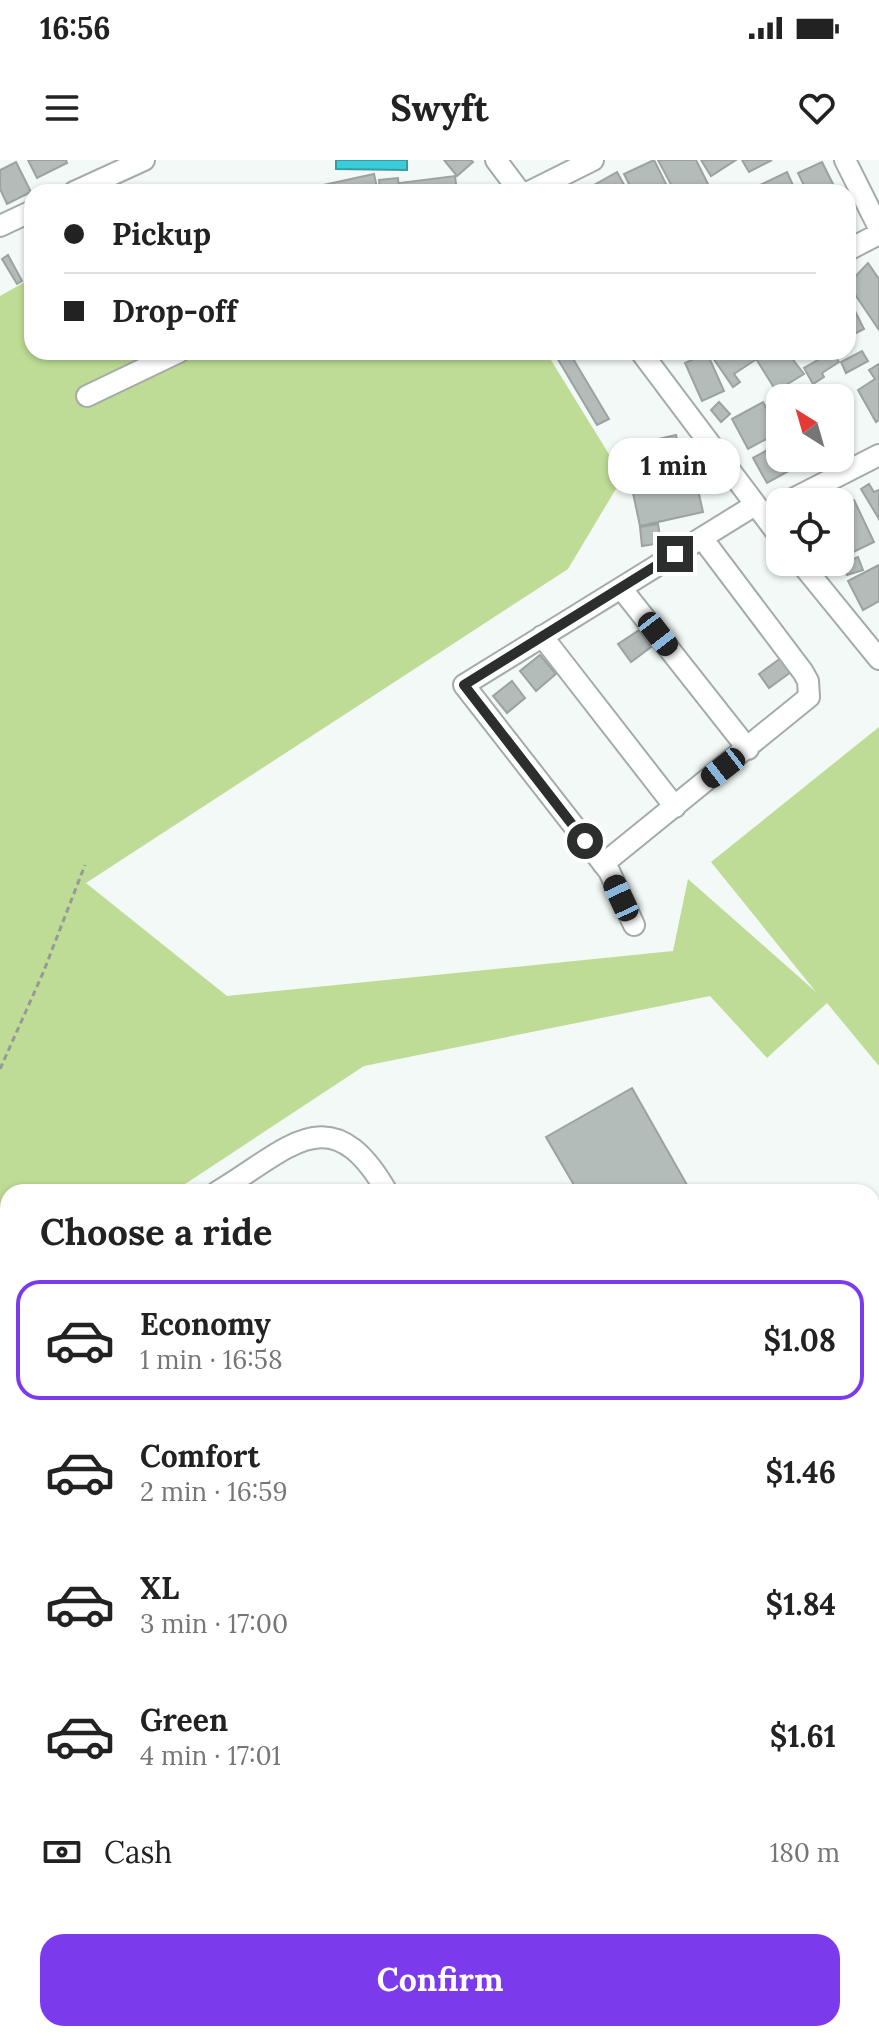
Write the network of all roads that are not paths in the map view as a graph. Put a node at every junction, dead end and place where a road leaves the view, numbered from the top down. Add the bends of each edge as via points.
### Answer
1 (144, 160) edge
2 (496, 160) edge
3 (593, 160) edge
4 (845, 160) edge
5 (92, 184) edge
6 (512, 184) edge
7 (537, 184) edge
8 (24, 215) edge
9 (0, 226) edge
10 (879, 228) edge
11 (879, 234) edge
12 (856, 246) edge
13 (162, 360) edge
14 (647, 360) edge
15 (87, 396) dead end
16 (879, 455) edge
17 (814, 488) edge
18 (766, 508) edge
19 (702, 538) junction
20 (811, 576) edge
21 (621, 588) junction
22 (542, 636) junction
23 (872, 652) edge
24 (748, 749) junction
25 (675, 807) junction
26 (603, 864) junction
27 (634, 925) dead end
28 (230, 1184) edge
29 (382, 1184) edge

1 - 5 street
2 - 6 street
3 - 7 street
4 - 10 street
8 - 9 street
11 - 12 street
13 - 15 street
14 - 18 street
16 - 17 street
18 - 19 street
19 - 21 street
19 - 24 street via 808,681 804,705
20 - 23 street
21 - 22 street
21 - 24 street
22 - 25 street
22 - 26 street via 464,685
24 - 25 street
25 - 26 street
26 - 27 street
28 - 29 street via 306,1137 343,1139 363,1155

